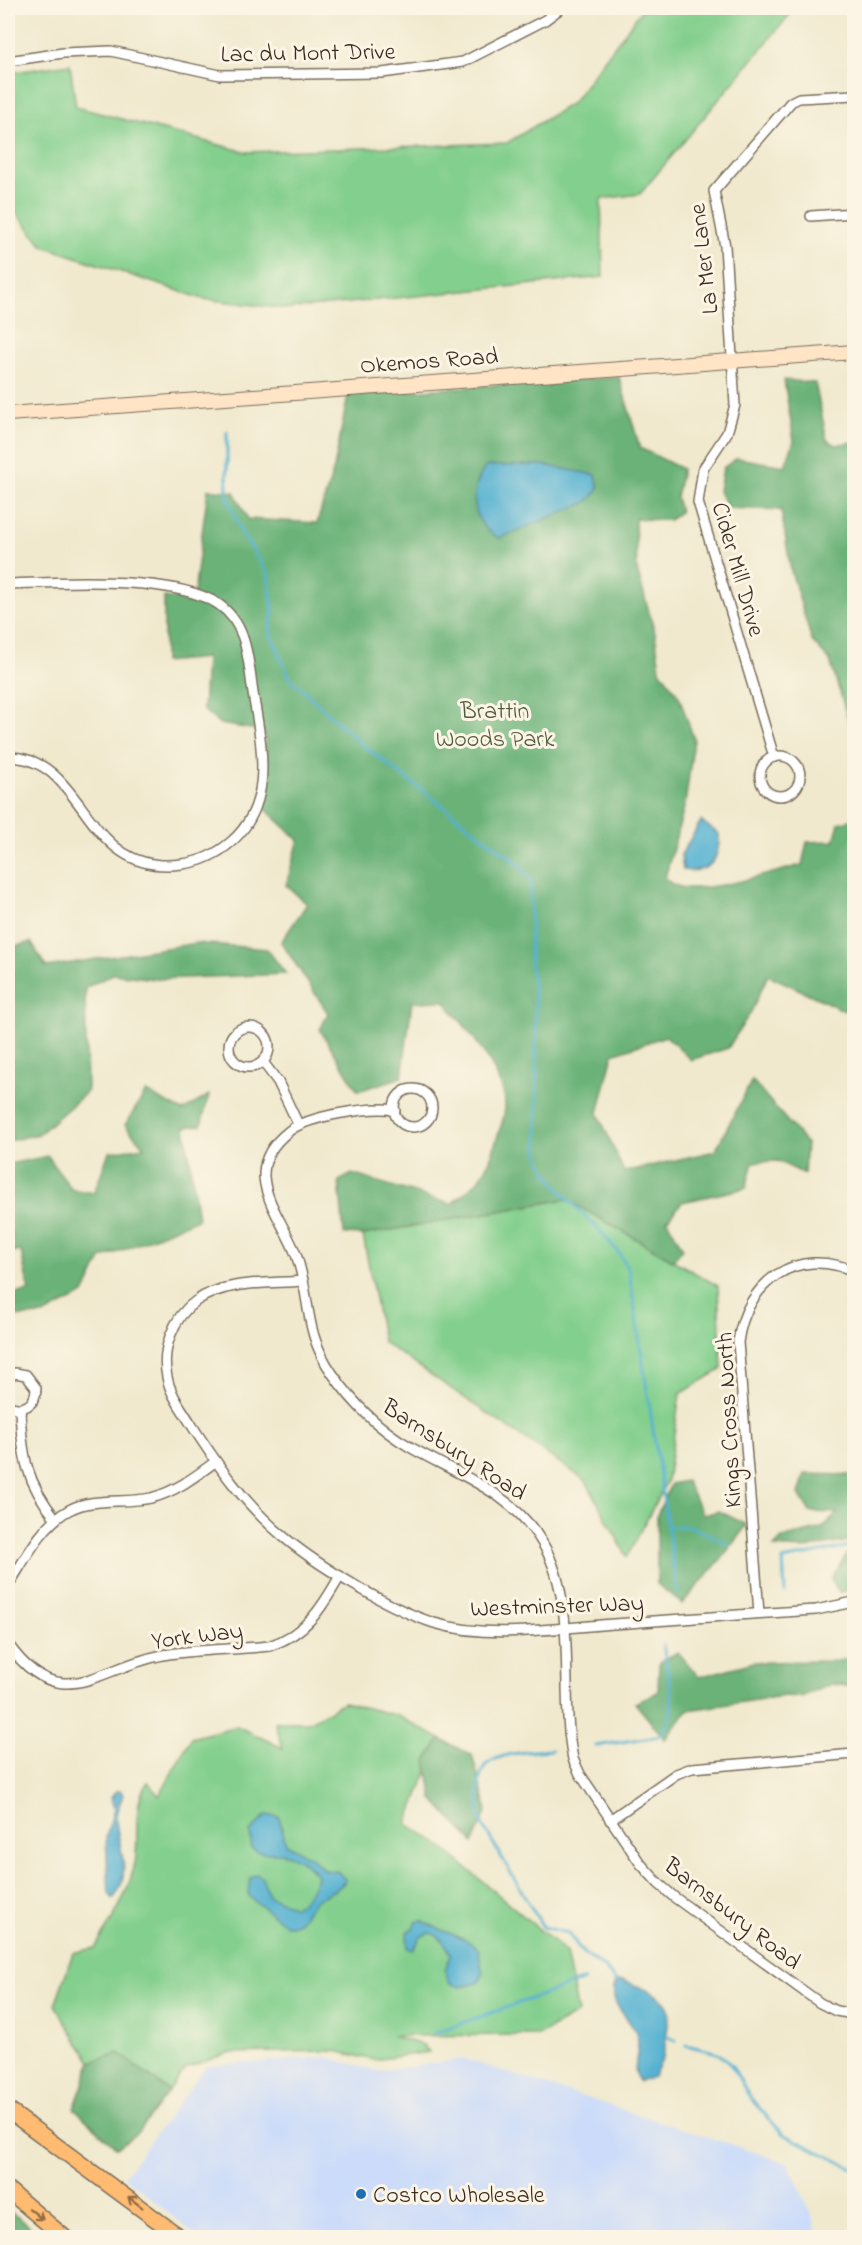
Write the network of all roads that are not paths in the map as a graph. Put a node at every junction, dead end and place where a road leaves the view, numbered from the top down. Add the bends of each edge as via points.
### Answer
1 (561, 8) edge
2 (8, 61) edge
3 (855, 95) edge
4 (855, 213) edge
5 (811, 216) dead end
6 (855, 352) edge
7 (734, 361) junction
8 (8, 414) edge
9 (8, 584) edge
10 (8, 757) edge
11 (774, 757) junction
12 (262, 1062) junction
13 (394, 1110) junction
14 (298, 1124) junction
15 (855, 1271) edge
16 (303, 1281) junction
17 (8, 1377) edge
18 (8, 1405) edge
19 (20, 1409) junction
20 (215, 1462) junction
21 (56, 1519) junction
22 (340, 1576) junction
23 (8, 1586) edge
24 (855, 1602) edge
25 (759, 1613) junction
26 (564, 1628) junction
27 (8, 1644) edge
28 (855, 1754) edge
29 (610, 1820) junction
30 (855, 2014) edge
31 (8, 2110) edge
32 (8, 2190) edge
33 (174, 2235) edge
34 (65, 2238) edge

1 - 2 street, Lac du Mont Drive via 463,62 382,74 220,75 111,51 76,51
3 - 7 street, La Mer Lane via 799,98 791,102 714,191 725,246
4 - 5 street
6 - 7 street, Okemos Road
7 - 8 street, Okemos Road
7 - 11 street, Cider Mill Drive via 733,419 703,469 698,502
9 - 10 street via 104,583 150,587 195,594 221,606 238,626 246,645 263,766 254,812 224,848 181,864 148,863 128,855 102,836 53,772 29,760
11 - 11 street via 764,764 761,783 776,796 789,794 798,785 800,772 787,758
12 - 12 street via 269,1045 264,1034 248,1027 236,1032 229,1044 237,1063 250,1067
12 - 14 street via 278,1082
13 - 13 street via 400,1121 411,1127 428,1120 432,1108 424,1093 413,1089 397,1098
13 - 14 street via 379,1109
14 - 16 street, Barnsbury Road via 274,1149 266,1164 265,1180 272,1210 295,1252
15 - 25 street, Kings Cross North via 841,1265 812,1263 786,1269 765,1284 750,1302 740,1325 738,1342
16 - 20 street, Westminster Way via 212,1292 188,1308 170,1335 165,1357 167,1378
16 - 26 street, Barnsbury Road via 309,1325 318,1350 331,1372 368,1415 410,1447 497,1493 530,1524 555,1569
17 - 19 street via 21,1373 34,1383 34,1400
18 - 19 street
19 - 21 street via 27,1471 36,1493
20 - 21 street via 163,1494 83,1505
20 - 22 street, Westminster Way via 264,1520 286,1540
21 - 23 street
22 - 26 street, Westminster Way via 416,1616 449,1627 505,1631
22 - 27 street, York Way via 320,1611 302,1630 269,1646 163,1655 95,1679 70,1683 38,1674
24 - 25 street, Westminster Way via 816,1610
25 - 26 street, Westminster Way
26 - 29 street, Barnsbury Road via 573,1759
28 - 29 street via 692,1768 676,1774
29 - 30 street, Barnsbury Road via 640,1863 674,1897 820,2003
33 -> 31 main road
32 -> 34 main road

